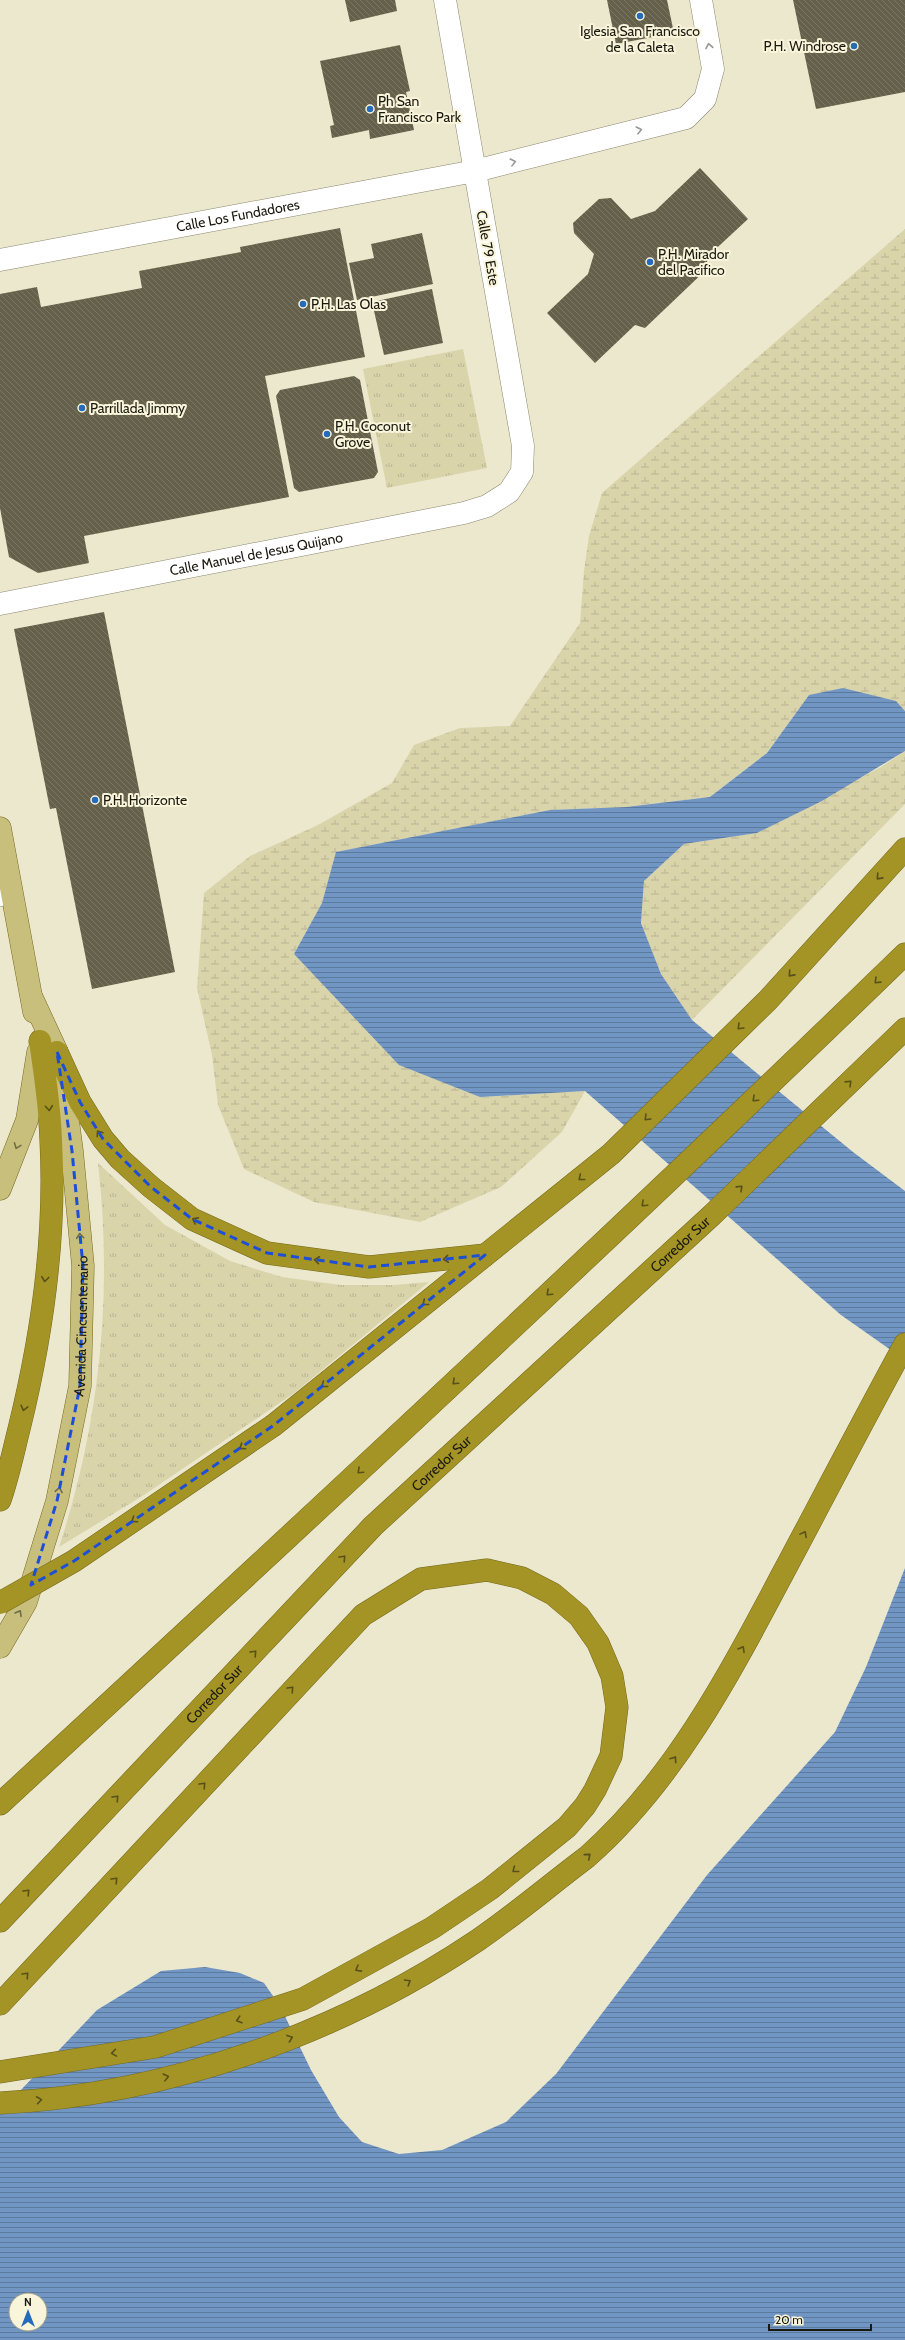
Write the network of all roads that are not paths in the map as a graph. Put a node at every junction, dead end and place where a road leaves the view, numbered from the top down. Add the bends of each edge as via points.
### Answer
1 (445, 0) edge
2 (701, 0) edge
3 (475, 171) junction
4 (0, 260) edge
5 (509, 492) joint
6 (0, 604) edge
7 (0, 828) edge
8 (905, 848) edge
9 (9, 876) junction
10 (0, 900) edge
11 (905, 954) edge
12 (905, 1029) edge
13 (48, 1047) junction
14 (0, 1189) edge
15 (485, 1255) junction
16 (905, 1344) edge
17 (0, 1500) edge
18 (0, 1604) edge
19 (0, 1647) edge
20 (0, 1804) edge
21 (0, 1921) edge
22 (0, 2004) edge
23 (0, 2072) edge
24 (0, 2104) edge

1 - 3 street, Calle 79 Este
3 -> 2 street, Calle Los Fundadores via 686,118 705,99 712,69
3 - 4 street, Calle Los Fundadores
3 - 5 street, Calle 79 Este via 523,446 522,472
5 - 6 street, Calle Manuel de Jesus Quijano via 487,506 464,513
7 - 9 main road, Avenida Cincuentenario
8 -> 15 highway via 768,1000 611,1154
9 - 10 lane
9 - 13 main road, Avenida Cincuentenario via 32,998
11 -> 20 highway via 784,1072 341,1489
21 -> 12 highway, Corredor Sur via 373,1526 712,1215
13 -> 14 main road via 27,1120
15 -> 13 highway via 368,1268 267,1253 192,1219 151,1187 120,1159 103,1139
13 -> 17 highway via 52,1142 51,1209 46,1270 38,1340 28,1392
19 -> 13 main road, Avenida Cincuentenario via 26,1602 57,1501 80,1386 82,1266 72,1151 64,1091
15 -> 18 highway, bridge via 274,1425 74,1561
24 -> 16 highway via 106,2091 222,2063 310,2031 391,1992 478,1940 602,1843 662,1777 708,1710
22 -> 23 highway via 363,1615 422,1579 487,1570 522,1578 553,1594 578,1616 598,1643 612,1676 617,1708 611,1756 595,1790 567,1827 490,1889 432,1928 303,1999 155,2047

